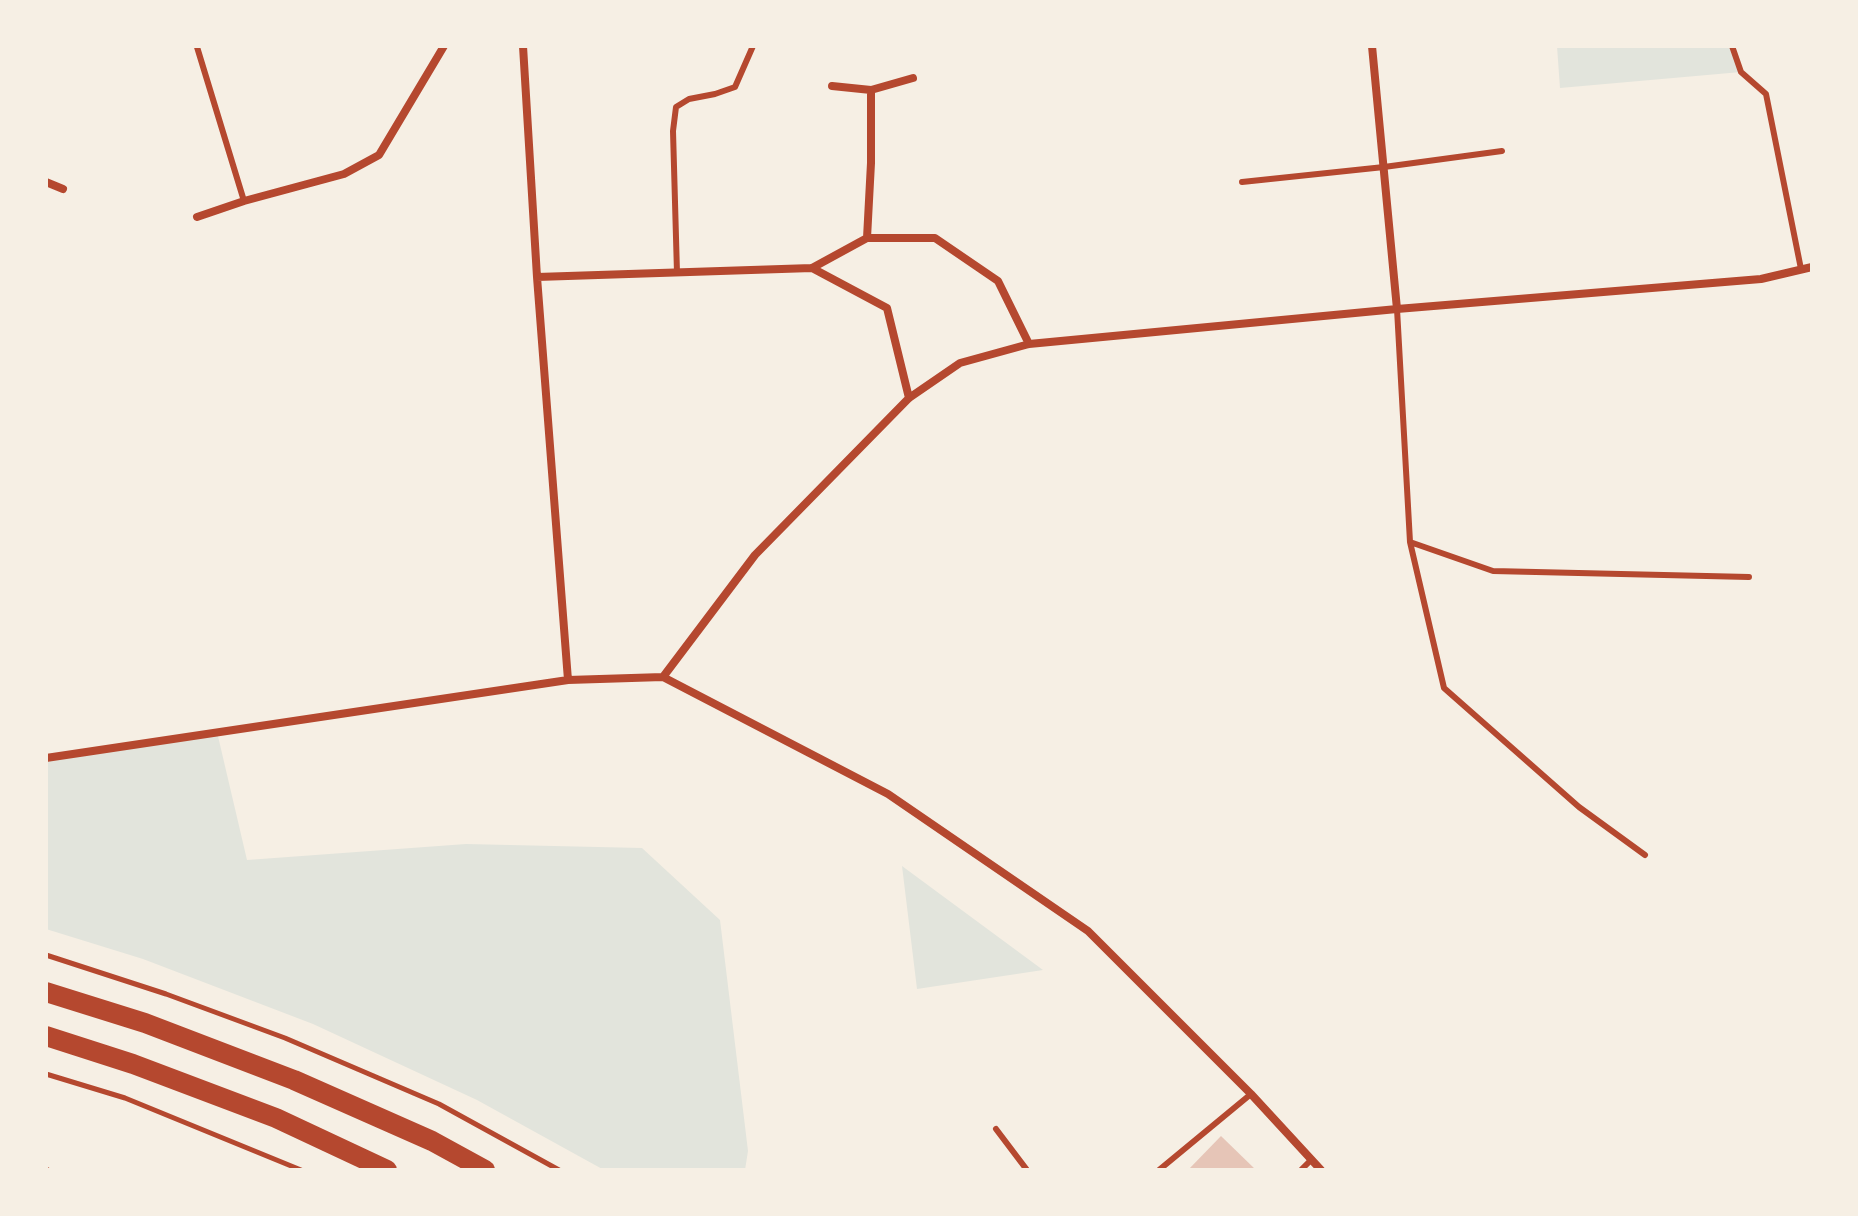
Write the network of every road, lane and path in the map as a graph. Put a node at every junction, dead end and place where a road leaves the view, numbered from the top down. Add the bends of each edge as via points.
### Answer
1 (444, 46) edge
2 (523, 46) edge
3 (753, 46) edge
4 (1372, 46) edge
5 (1732, 46) edge
6 (197, 47) edge
7 (913, 78) dead end
8 (832, 86) dead end
9 (871, 90) junction
10 (1502, 151) dead end
11 (1384, 167) junction
12 (46, 182) edge
13 (1242, 182) dead end
14 (63, 189) dead end
15 (244, 201) junction
16 (197, 217) dead end
17 (867, 238) junction
18 (1812, 267) edge
19 (812, 268) junction
20 (1801, 269) junction
21 (677, 273) junction
22 (537, 277) junction
23 (1397, 309) junction
24 (1029, 344) junction
25 (909, 398) junction
26 (1410, 542) junction
27 (1749, 577) dead end
28 (663, 677) junction
29 (568, 680) junction
30 (46, 758) edge
31 (1645, 855) dead end
32 (46, 992) edge
33 (46, 1036) edge
34 (46, 1074) edge
35 (1251, 1094) junction
36 (996, 1129) dead end
37 (1311, 1160) junction
38 (301, 1170) edge
39 (387, 1170) edge
40 (485, 1170) edge
41 (1027, 1170) edge
42 (1159, 1170) edge
43 (1301, 1170) edge
44 (1321, 1170) edge

1 - 15 street via 379,155 344,174
2 - 22 street
3 - 21 lane via 735,87 676,107
4 - 11 street
5 - 20 lane via 1741,72 1766,94
6 - 15 lane
7 - 9 street
8 - 9 street
9 - 17 street
10 - 11 lane
11 - 13 lane
11 - 23 street
12 - 14 street
15 - 16 street
17 - 19 street
17 - 24 street via 935,238 998,281
18 - 20 street
19 - 21 street
19 - 25 street via 887,308
20 - 23 street via 1761,279
21 - 22 street
22 - 29 street
23 - 24 street
23 - 26 lane
24 - 25 street via 960,363
25 - 28 street via 755,555
26 - 27 lane via 1493,571
26 - 31 lane via 1444,688 1579,807
28 - 29 street
28 - 35 street via 888,794 1088,931
29 - 30 street
32 - 40 main road via 294,1080
33 - 39 main road via 276,1118
34 - 38 path via 125,1098
35 - 37 street
35 - 42 lane
36 - 41 lane
37 - 43 lane
37 - 44 street

